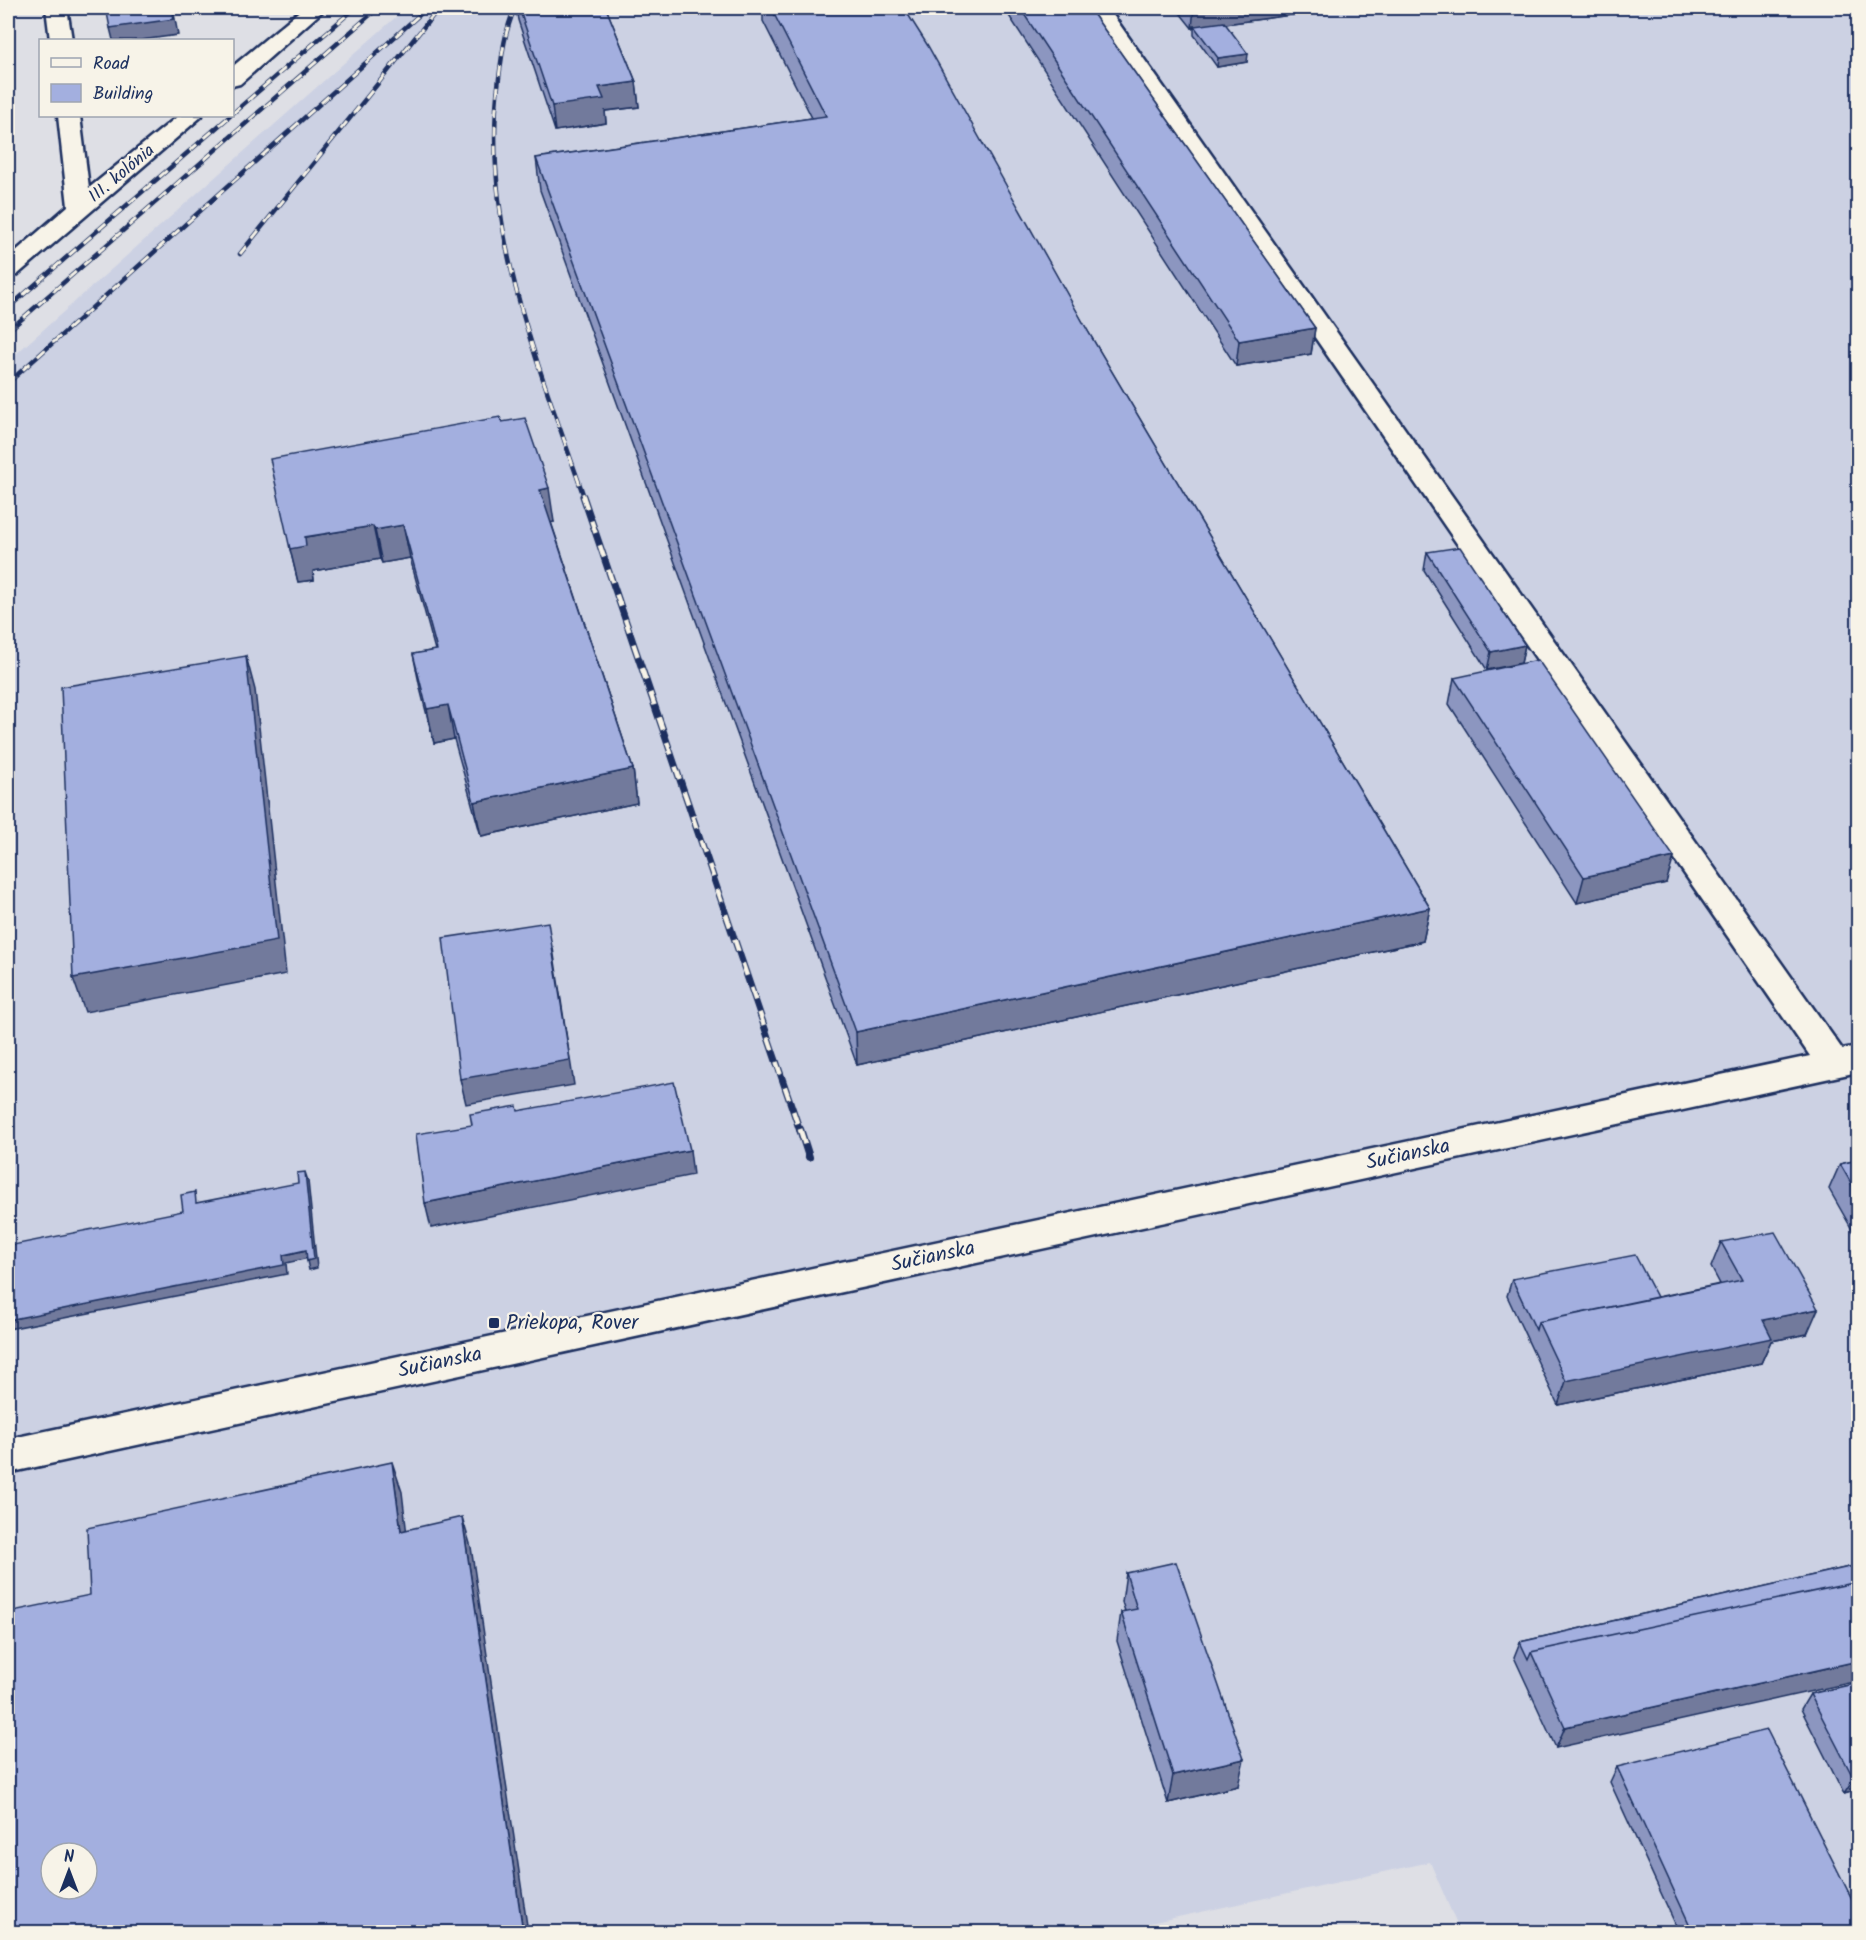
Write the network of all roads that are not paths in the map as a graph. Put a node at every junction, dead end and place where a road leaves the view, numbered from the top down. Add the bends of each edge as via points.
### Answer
1 (57, 8) edge
2 (315, 8) edge
3 (1098, 8) edge
4 (61, 39) edge
5 (234, 77) edge
6 (69, 117) edge
7 (189, 117) edge
8 (80, 208) junction
9 (8, 270) edge
10 (1846, 1061) edge
11 (8, 1456) edge

1 - 4 street
2 - 5 street
3 - 10 street
6 - 8 street
7 - 8 street, III. kolónia
8 - 9 street, III. kolónia
10 - 11 street, Sučianska

